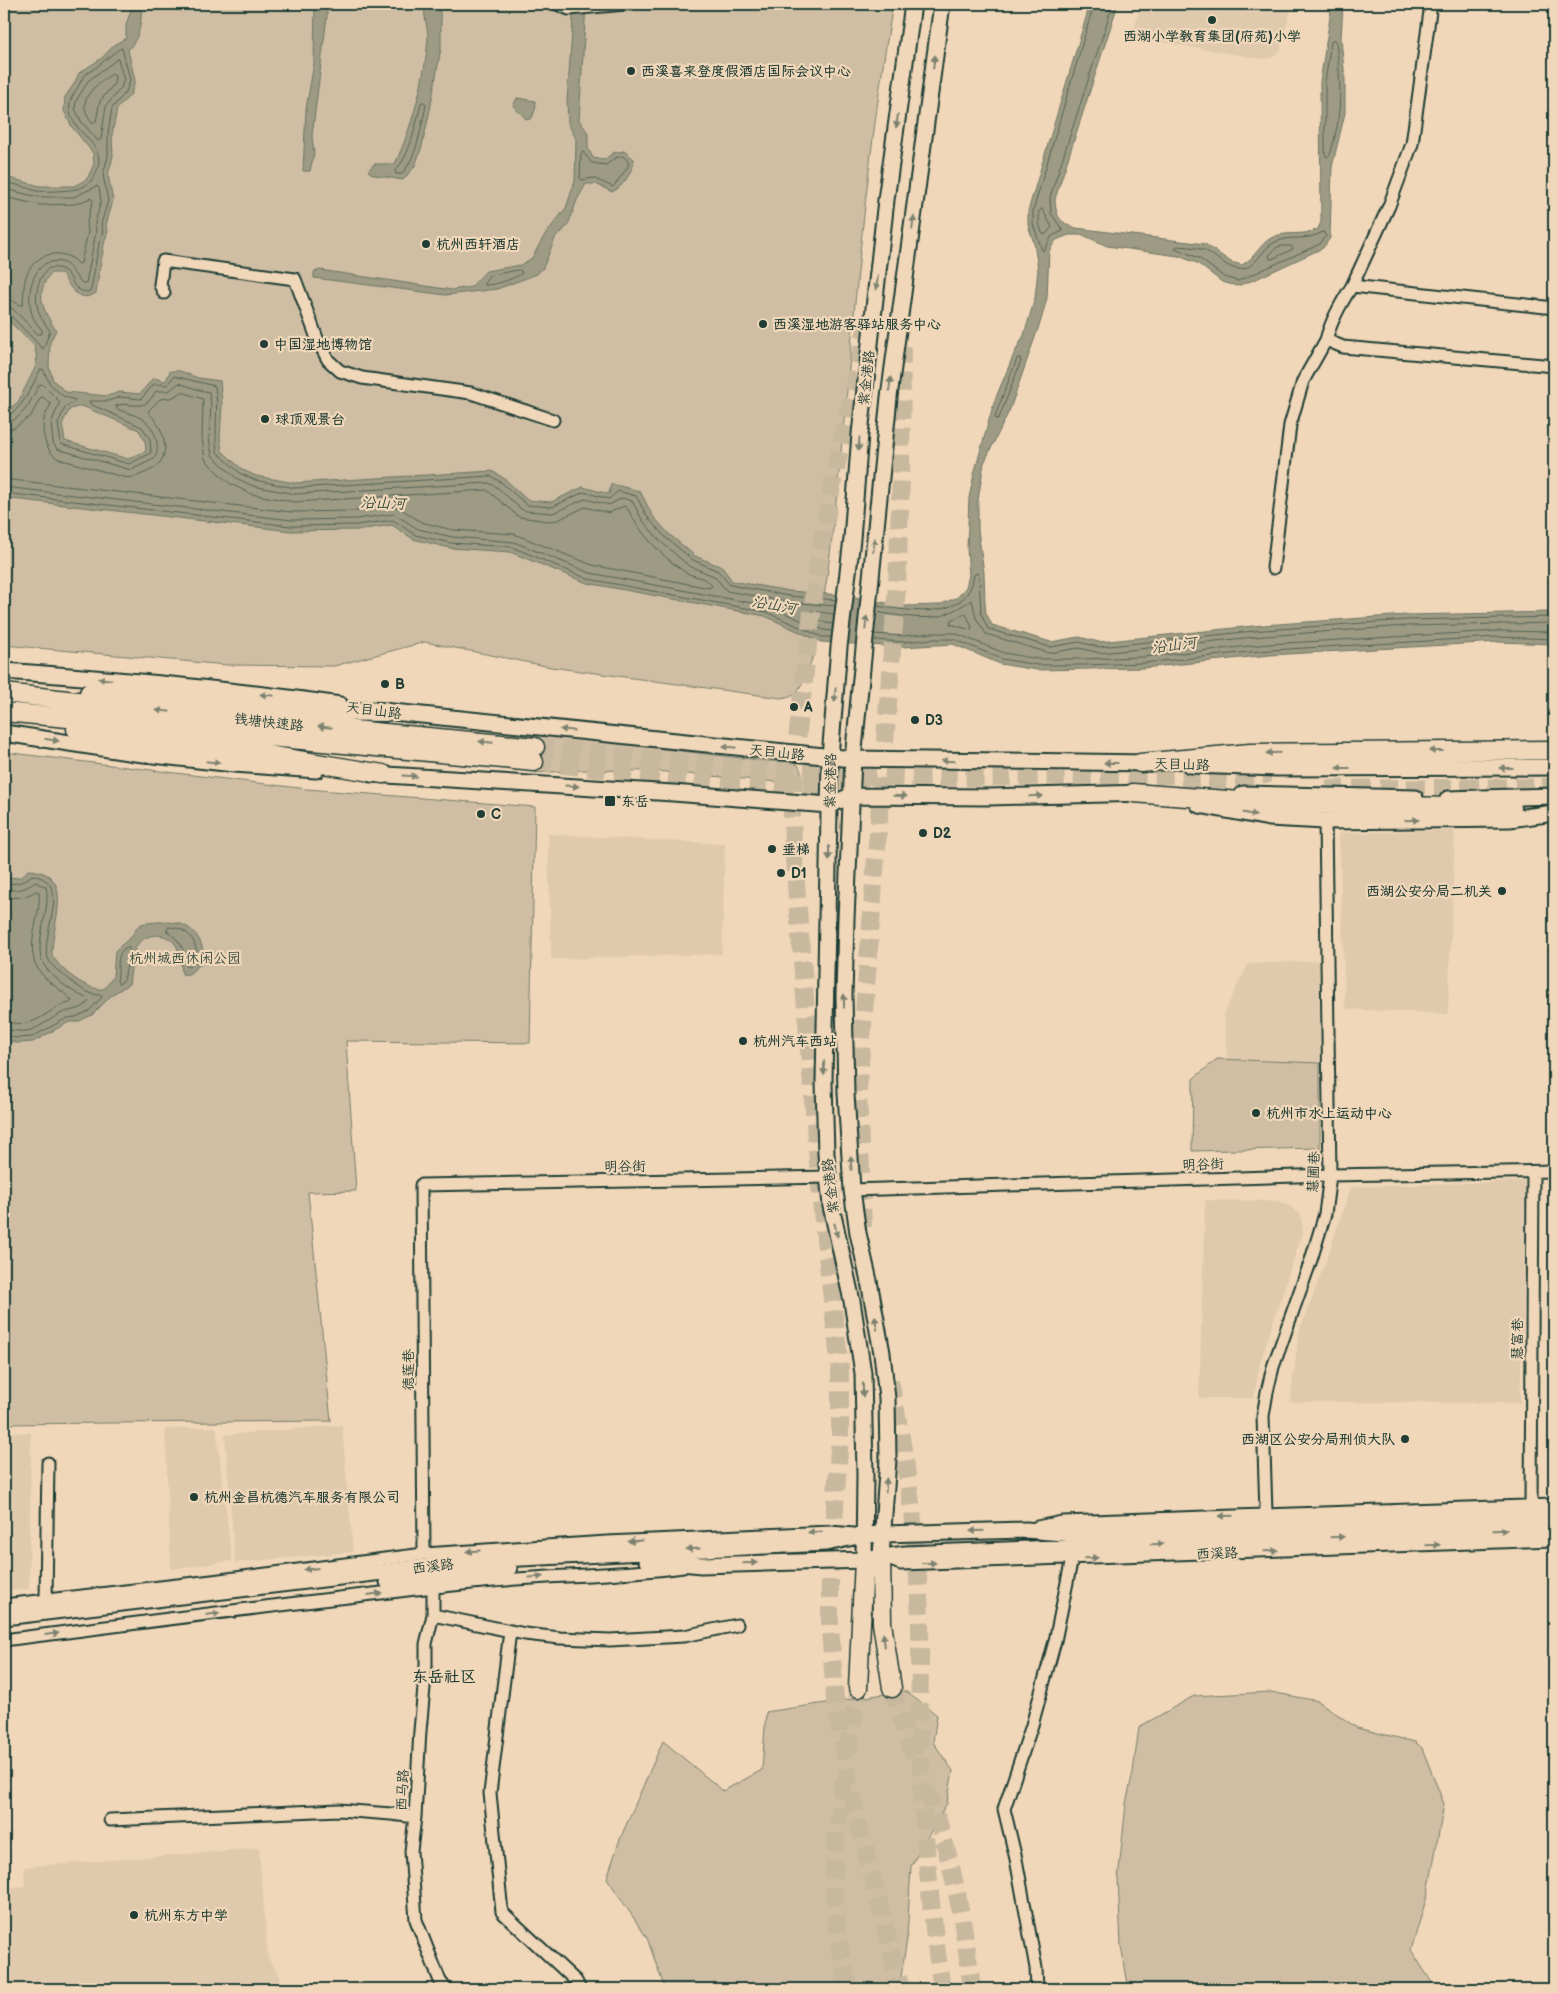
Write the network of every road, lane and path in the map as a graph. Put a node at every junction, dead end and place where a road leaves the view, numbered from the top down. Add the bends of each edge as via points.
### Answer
1 (557, 4) edge
2 (626, 4) edge
3 (913, 4) edge
4 (942, 4) edge
5 (1430, 4) edge
6 (1352, 286) junction
7 (160, 290) dead end
8 (1554, 308) edge
9 (1326, 340) junction
10 (1554, 366) edge
11 (553, 420) dead end
12 (1273, 568) dead end
13 (4, 671) edge
14 (4, 692) edge
15 (386, 712) junction
16 (4, 714) edge
17 (4, 733) edge
18 (1554, 750) edge
19 (830, 757) junction
20 (853, 759) junction
21 (1140, 763) junction
22 (1554, 768) edge
23 (383, 774) junction
24 (1133, 794) junction
25 (851, 796) junction
26 (1554, 796) edge
27 (829, 804) junction
28 (1512, 808) tunnel mouth
29 (1554, 814) edge
30 (1324, 821) junction
31 (1554, 1171) edge
32 (1533, 1172) junction
33 (1330, 1175) junction
34 (828, 1178) junction
35 (422, 1185) joint
36 (852, 1190) junction
37 (48, 1463) dead end
38 (1554, 1505) edge
39 (1531, 1506) junction
40 (1266, 1514) junction
41 (1554, 1517) edge
42 (1554, 1528) edge
43 (1026, 1530) junction
44 (883, 1534) junction
45 (863, 1535) junction
46 (1554, 1540) edge
47 (424, 1554) junction
48 (882, 1556) junction
49 (1072, 1558) junction
50 (864, 1560) junction
51 (701, 1565) junction
52 (433, 1587) junction
53 (46, 1600) junction
54 (4, 1605) edge
55 (433, 1615) junction
56 (4, 1617) edge
57 (737, 1625) dead end
58 (4, 1626) edge
59 (510, 1631) junction
60 (4, 1640) edge
61 (858, 1688) tunnel mouth
62 (892, 1688) tunnel mouth
63 (415, 1817) junction
64 (110, 1820) dead end
65 (446, 1989) edge
66 (580, 1989) edge
67 (1037, 1989) edge

1 - 2 street via 569,9
3 -> 19 main road, 紫金港路 via 886,200 860,434
20 -> 4 main road, 紫金港路 via 892,368
5 - 6 street via 1412,144 1389,206
6 - 8 street
6 - 9 street via 1335,314
7 - 11 street via 162,261 295,278 318,341 328,360 340,371 362,378 471,393
9 - 10 street via 1343,347
9 - 12 street via 1303,381 1290,425
15 -> 13 main road, 天目山路 via 287,697
14 - 15 highway via 148,695 219,705
16 -> 14 highway, 钱塘快速路 via 535,754
19 -> 15 main road, 天目山路
16 - 23 highway via 54,726
17 -> 23 main road, 天目山路 via 234,764
18 -> 21 highway via 1250,753
19 - 20 main road, 天目山路
19 - 27 main road, 紫金港路
21 -> 20 main road, 天目山路
20 - 25 main road, 紫金港路
22 -> 21 main road, 天目山路 via 1278,768
23 -> 27 main road, 天目山路
25 -> 24 main road, 天目山路
24 - 26 main road, 天目山路 via 1304,794 1452,799
24 - 28 highway via 1281,804
24 -> 30 main road, 天目山路 via 1269,818
25 - 27 main road, 天目山路
36 -> 25 main road, 紫金港路 via 844,996
27 -> 34 main road, 紫金港路 via 824,1082
30 -> 29 main road, 天目山路 via 1510,819
30 - 33 street, 慧圃巷
31 - 32 street, 明谷街
32 - 33 street, 明谷街
32 - 39 street, 慧富巷
33 - 36 street, 明谷街
33 - 40 street, 慧圃巷 via 1325,1214 1267,1392 1263,1416
34 - 35 street, 明谷街
34 -> 45 main road, 紫金港路 via 863,1372
35 - 47 street, 德莲巷
44 -> 36 main road, 紫金港路 via 888,1460 882,1353
37 - 53 street
38 - 39 street, 西溪路
39 - 40 street, 西溪路
40 -> 43 street, 西溪路 via 1062,1522
41 - 43 main road, 西溪路 via 1074,1534
48 -> 42 main road, 西溪路
43 -> 44 main road, 西溪路
44 - 45 main road, 西溪路
44 - 48 main road, 紫金港路
45 -> 47 street, 西溪路 via 830,1532
45 - 50 main road, 紫金港路
45 -> 56 main road, 西溪路 via 826,1543 484,1560
49 -> 46 street, 西溪路
47 -> 53 street, 西溪路
48 -> 49 street, 西溪路 via 901,1564
48 - 50 main road, 西溪路
62 -> 48 highway via 882,1623
49 - 67 street via 1055,1641 1004,1809 1036,1968
51 -> 50 main road, 西溪路
50 - 61 highway
52 -> 51 street, 西溪路 via 518,1578 647,1572
51 - 58 main road, 西溪路 via 663,1561 541,1565
52 - 55 street, 西马路
60 -> 52 street, 西溪路
53 - 54 street, 西溪路
55 - 59 street
55 - 63 street, 西马路 via 426,1644
57 - 59 street via 684,1636 610,1640
59 - 66 street via 490,1793 502,1912 576,1981
63 - 64 street via 339,1810
63 - 65 street, 西马路 via 411,1851 416,1920

